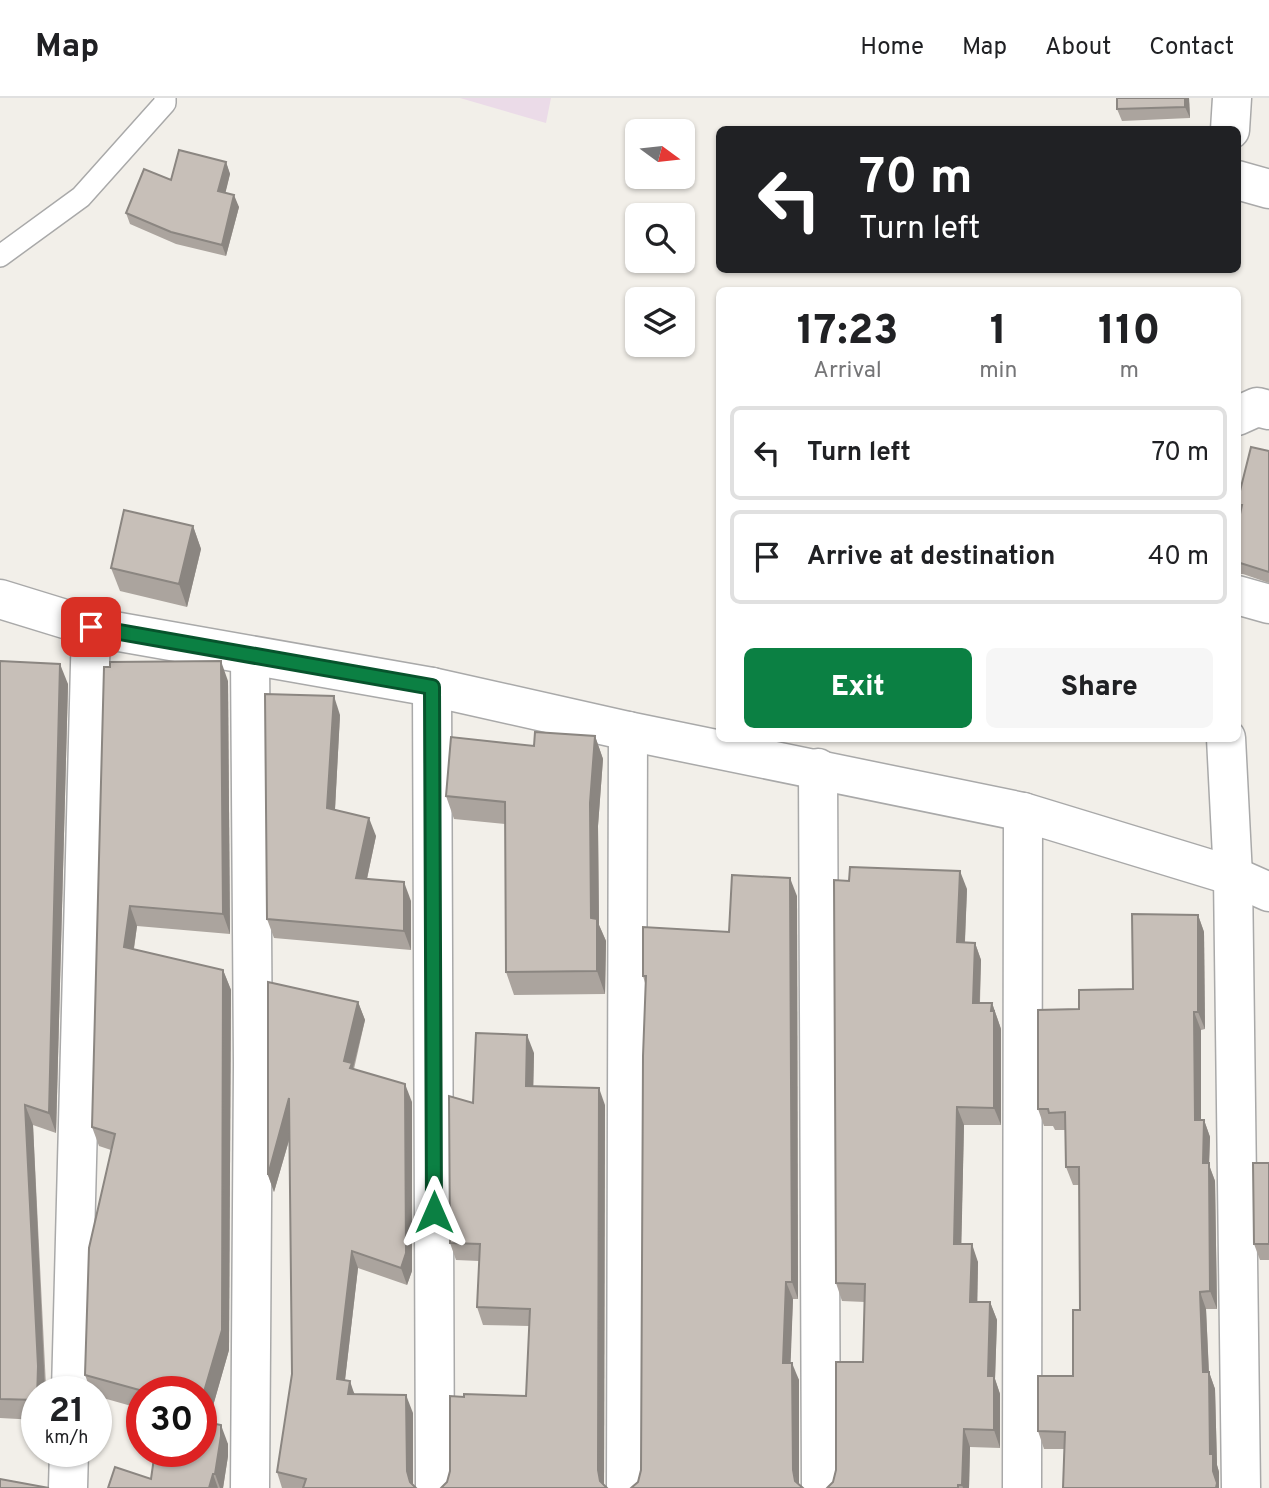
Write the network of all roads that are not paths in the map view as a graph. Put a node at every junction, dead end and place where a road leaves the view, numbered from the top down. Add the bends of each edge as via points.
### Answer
1 (164, 98) edge
2 (1232, 98) edge
3 (1230, 126) edge
4 (1241, 181) edge
5 (1269, 189) edge
6 (0, 256) edge
7 (1269, 410) edge
8 (1241, 414) edge
9 (1241, 596) edge
10 (0, 599) edge
11 (1269, 604) edge
12 (91, 627) junction
13 (250, 656) junction
14 (432, 687) junction
15 (628, 731) junction
16 (1226, 742) edge
17 (818, 768) junction
18 (1024, 812) junction
19 (1233, 876) junction
20 (1269, 892) edge
21 (71, 1376) edge
22 (69, 1467) edge
23 (68, 1488) edge
24 (250, 1488) edge
25 (435, 1488) edge
26 (626, 1488) edge
27 (821, 1488) edge
28 (1022, 1488) edge
29 (1241, 1488) edge

1 - 6 lane via 165,103 81,197
2 - 3 street
4 - 5 street
7 - 8 street via 1257,407
9 - 11 street
10 - 12 street
12 - 13 street
12 - 21 street
13 - 14 street
13 - 24 street
14 - 15 street
14 - 25 street
15 - 17 street
15 - 26 street
16 - 19 street
17 - 18 street
17 - 27 street
18 - 19 street
18 - 28 street
19 - 20 street
19 - 29 street
22 - 23 street

